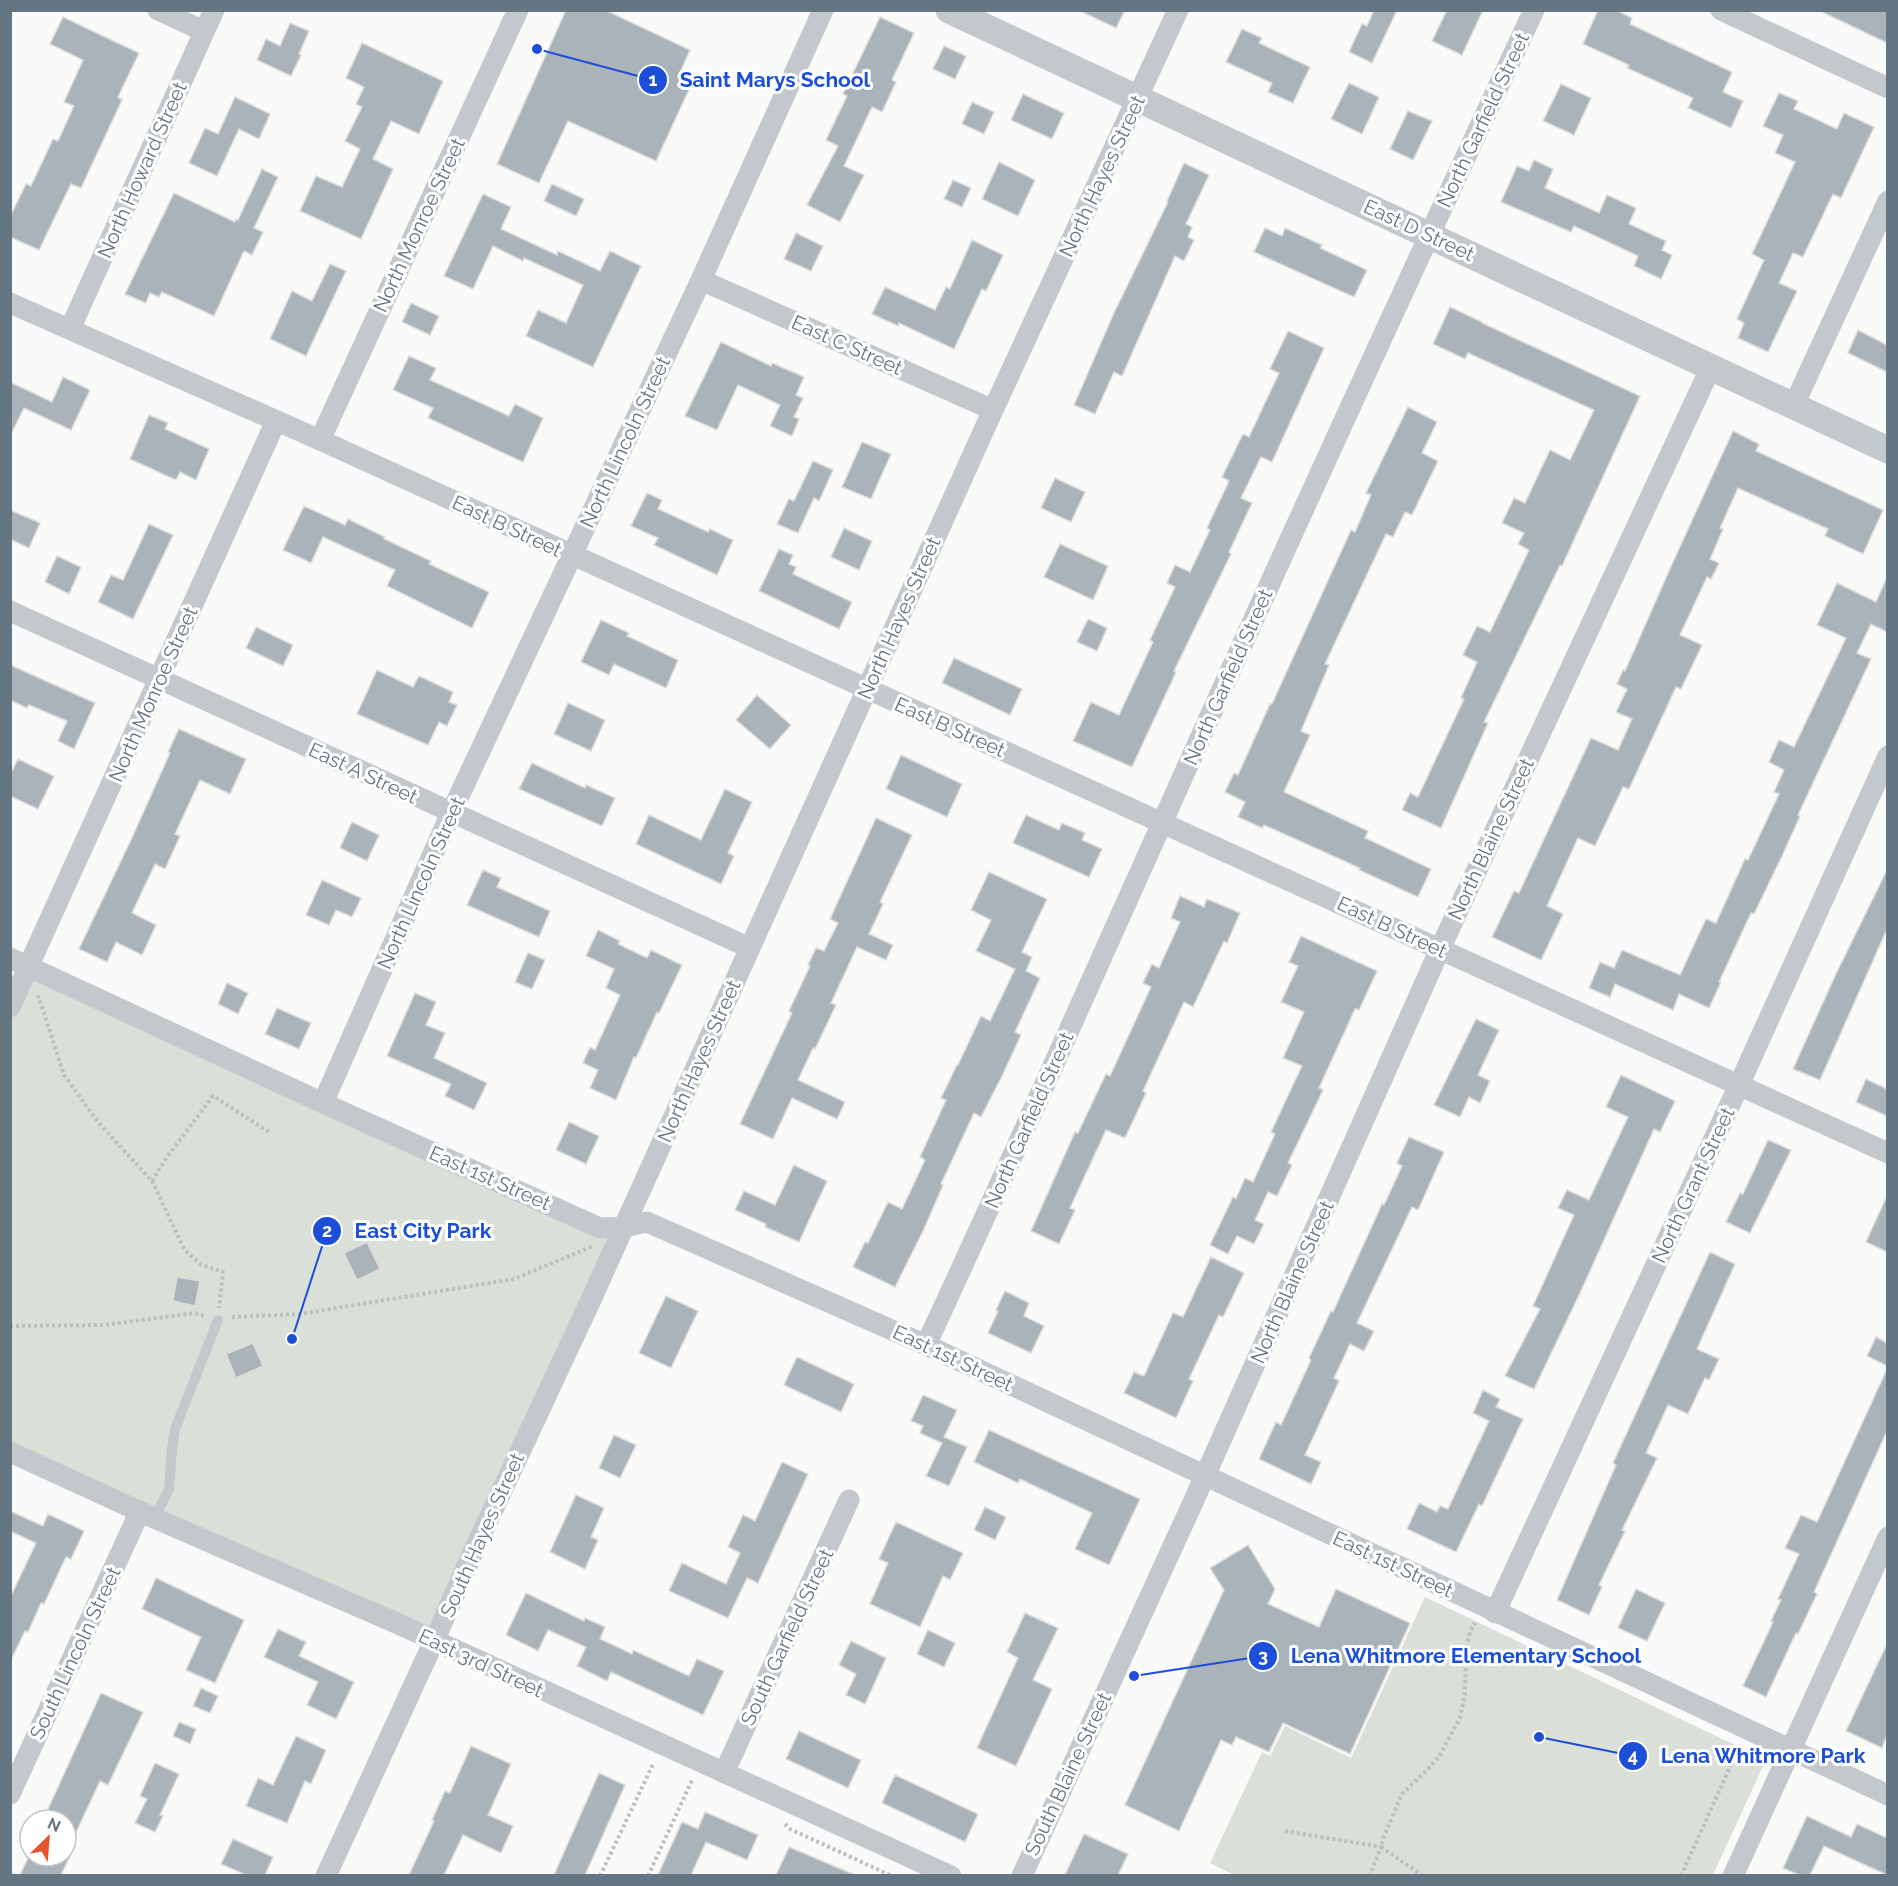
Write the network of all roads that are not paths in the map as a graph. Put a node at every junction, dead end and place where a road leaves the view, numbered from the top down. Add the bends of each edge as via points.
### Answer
1 (158, 10) edge
2 (214, 10) edge
3 (518, 10) edge
4 (823, 10) edge
5 (950, 10) edge
6 (1178, 10) edge
7 (1534, 10) edge
8 (1721, 10) edge
9 (204, 31) junction
10 (1887, 88) edge
11 (1138, 98) junction
12 (1887, 201) edge
13 (1429, 235) junction
14 (701, 280) junction
15 (10, 303) edge
16 (70, 329) junction
17 (1710, 369) junction
18 (1793, 407) junction
19 (993, 410) junction
20 (276, 421) junction
21 (321, 440) junction
22 (1887, 450) edge
23 (572, 556) junction
24 (10, 611) edge
25 (160, 679) junction
26 (867, 689) junction
27 (1887, 756) edge
28 (451, 813) junction
29 (1162, 822) junction
30 (750, 948) junction
31 (1440, 949) junction
32 (20, 962) edge
33 (10, 1007) edge
34 (1739, 1085) junction
35 (323, 1103) junction
36 (1887, 1154) edge
37 (624, 1227) junction
38 (218, 1320) road end
39 (926, 1345) junction
40 (10, 1452) edge
41 (1205, 1476) junction
42 (849, 1500) dead end
43 (147, 1515) junction
44 (1887, 1537) edge
45 (1496, 1613) junction
46 (434, 1641) junction
47 (1791, 1750) junction
48 (724, 1773) junction
49 (10, 1794) edge
50 (1887, 1795) edge
51 (326, 1875) edge
52 (951, 1875) edge
53 (1022, 1875) edge
54 (1733, 1875) edge

1 - 9 street
2 - 9 street, North Howard Street
3 - 21 street, North Monroe Street
4 - 14 street, North Lincoln Street
5 - 11 street, East D Street
6 - 11 street, North Hayes Street
7 - 13 street, North Garfield Street
8 - 10 street
9 - 16 street, North Howard Street
11 - 13 street, East D Street
11 - 19 street, North Hayes Street
12 - 18 street
13 - 17 street, East D Street
13 - 29 street, North Garfield Street
14 - 19 street, East C Street
14 - 23 street, North Lincoln Street
15 - 16 street, East B Street
16 - 20 street, East B Street
17 - 18 street, East D Street
17 - 31 street, North Blaine Street
18 - 22 street, East D Street
19 - 26 street, North Hayes Street
20 - 21 street, East B Street
20 - 25 street, North Monroe Street
21 - 23 street, East B Street
23 - 26 street, East B Street
23 - 28 street, North Lincoln Street
24 - 25 street, East A Street
25 - 28 street, East A Street
25 - 32 street, North Monroe Street
26 - 29 street, East B Street
26 - 30 street, North Hayes Street
27 - 34 street, North Grant Street
28 - 30 street, East A Street
28 - 35 street, North Lincoln Street
29 - 31 street, East B Street
29 - 39 street, North Garfield Street
30 - 37 street, North Hayes Street
31 - 34 street, East B Street
31 - 41 street, North Blaine Street
32 - 33 street, North Monroe Street
32 - 35 street, East 1st Street
34 - 36 street, East B Street
34 - 45 street, North Grant Street
35 - 37 street, East 1st Street via 600,1228
37 - 39 street, East 1st Street via 648,1222
37 - 46 street, South Hayes Street
38 - 43 lane via 176,1429 169,1489
39 - 41 street, East 1st Street
40 - 43 street, East 3rd Street
41 - 45 street, East 1st Street
41 - 53 street, South Blaine Street
42 - 48 street, South Garfield Street
43 - 46 street, East 3rd Street
43 - 49 street, South Lincoln Street
44 - 47 street
45 - 47 street, East 1st Street
46 - 48 street, East 3rd Street
46 - 51 street, South Hayes Street
47 - 50 street, East 1st Street
47 - 54 street
48 - 52 street, East 3rd Street

